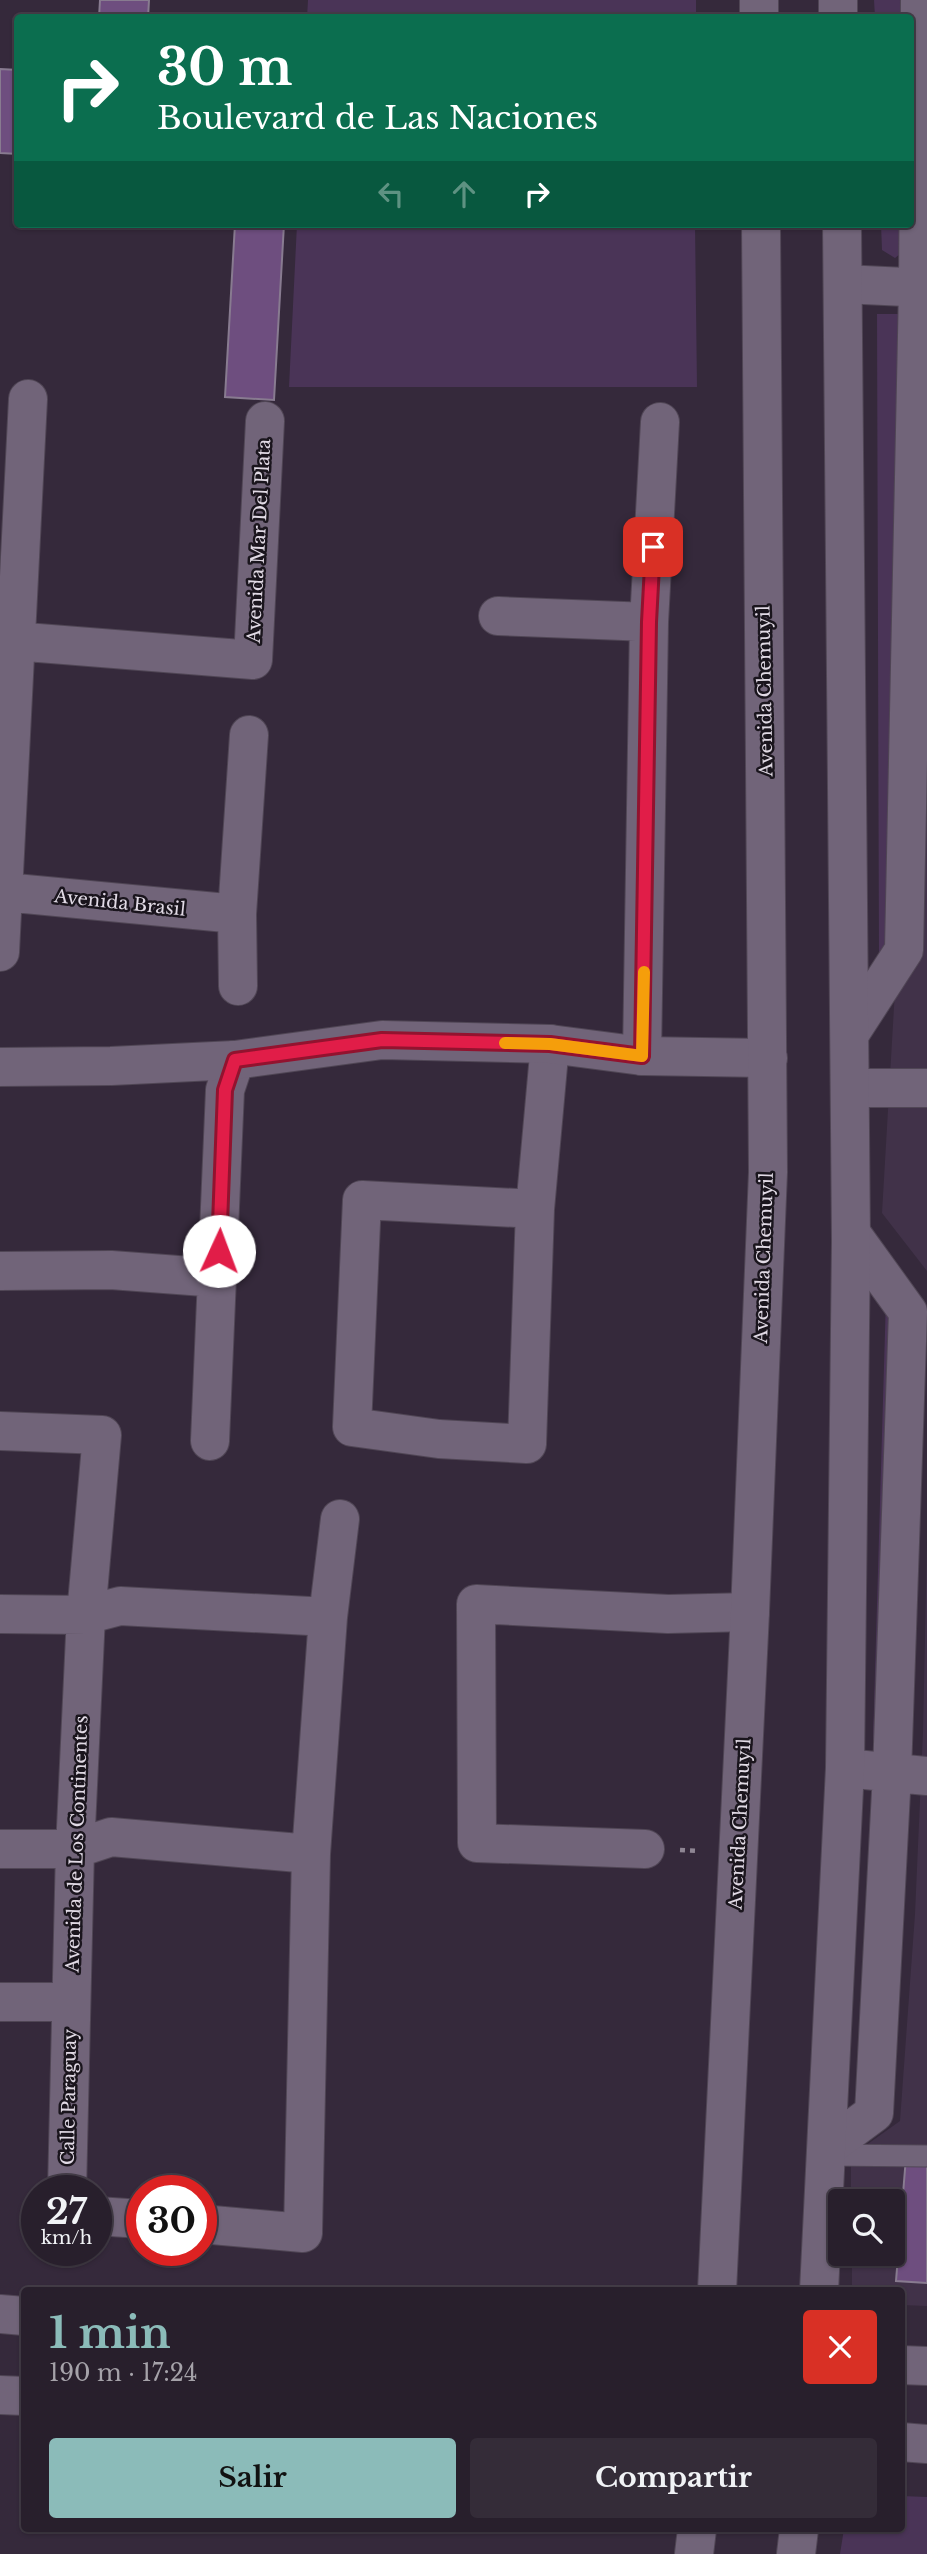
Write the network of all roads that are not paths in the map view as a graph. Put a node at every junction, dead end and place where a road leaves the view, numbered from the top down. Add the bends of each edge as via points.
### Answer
1 (920, 0) edge
2 (761, 228) edge
3 (842, 228) edge
4 (843, 284) junction
5 (923, 288) edge
6 (28, 398) dead end
7 (265, 421) dead end
8 (660, 422) dead end
9 (498, 616) dead end
10 (649, 622) junction
11 (8, 640) edge
12 (249, 735) dead end
13 (4, 892) junction
14 (237, 914) junction
15 (0, 952) edge
16 (239, 986) dead end
17 (851, 1032) junction
18 (550, 1044) junction
19 (642, 1056) junction
20 (768, 1058) junction
21 (235, 1060) junction
22 (0, 1067) edge
23 (0, 1079) edge
24 (851, 1088) junction
25 (927, 1088) edge
26 (535, 1209) junction
27 (851, 1233) junction
28 (0, 1271) edge
29 (218, 1278) junction
30 (0, 1431) edge
31 (210, 1441) dead end
32 (340, 1519) dead end
33 (750, 1612) junction
34 (0, 1614) edge
35 (86, 1615) junction
36 (328, 1617) junction
37 (845, 1768) junction
38 (910, 1775) edge
39 (0, 1849) edge
40 (75, 1849) junction
41 (645, 1849) road end
42 (311, 1854) junction
43 (0, 2002) edge
44 (71, 2002) junction
45 (827, 2151) junction
46 (927, 2156) edge
47 (67, 2175) edge
48 (217, 2225) edge
49 (718, 2287) edge
50 (819, 2287) edge
51 (0, 2314) edge
52 (21, 2316) edge
53 (905, 2365) edge
54 (927, 2366) edge
55 (0, 2395) edge
56 (21, 2396) edge
57 (905, 2442) edge
58 (927, 2444) edge
59 (697, 2532) edge
60 (799, 2532) edge
61 (694, 2554) edge
62 (796, 2554) edge

1 - 5 street
2 - 20 street, Avenida Chemuyil
3 - 4 street
4 - 5 street
4 - 17 street
5 - 17 street via 904,950
6 - 11 street
7 - 11 street, Avenida Mar Del Plata via 253,660
8 - 10 street
9 - 10 street
10 - 19 street
11 - 13 street
12 - 14 street
13 - 14 street, Avenida Brasil
13 - 15 street
14 - 16 street
17 - 24 street
18 - 19 street
18 - 21 street via 382,1040
18 - 26 street
19 - 20 street
20 - 33 street, Avenida Chemuyil via 768,1172
21 - 22 street
21 - 29 street via 225,1090
22 - 23 street
24 - 25 street
24 - 27 street
26 - 26 street via 362,1200 352,1427 439,1439 527,1444
27 - 37 street
27 - 38 street via 908,1312
28 - 29 street via 111,1270
29 - 31 street
30 - 35 street, Avenida de Los Continentes via 102,1436
32 - 36 street
33 - 41 street via 668,1614 476,1604 477,1843
33 - 49 street, Avenida Chemuyil
34 - 35 street
35 - 36 street via 120,1606
35 - 40 street, Avenida de Los Continentes
36 - 42 street
37 - 38 street
37 - 45 street
38 - 45 street via 874,2113
39 - 40 street
40 - 42 street via 111,1837
40 - 44 street, Avenida de Los Continentes
42 - 48 street via 303,2233
43 - 44 street
44 - 47 street, Calle Paraguay
45 - 46 lane
45 - 50 street
51 - 52 street
53 - 54 street
55 - 56 street
57 - 58 street
59 - 61 street
60 - 62 street

